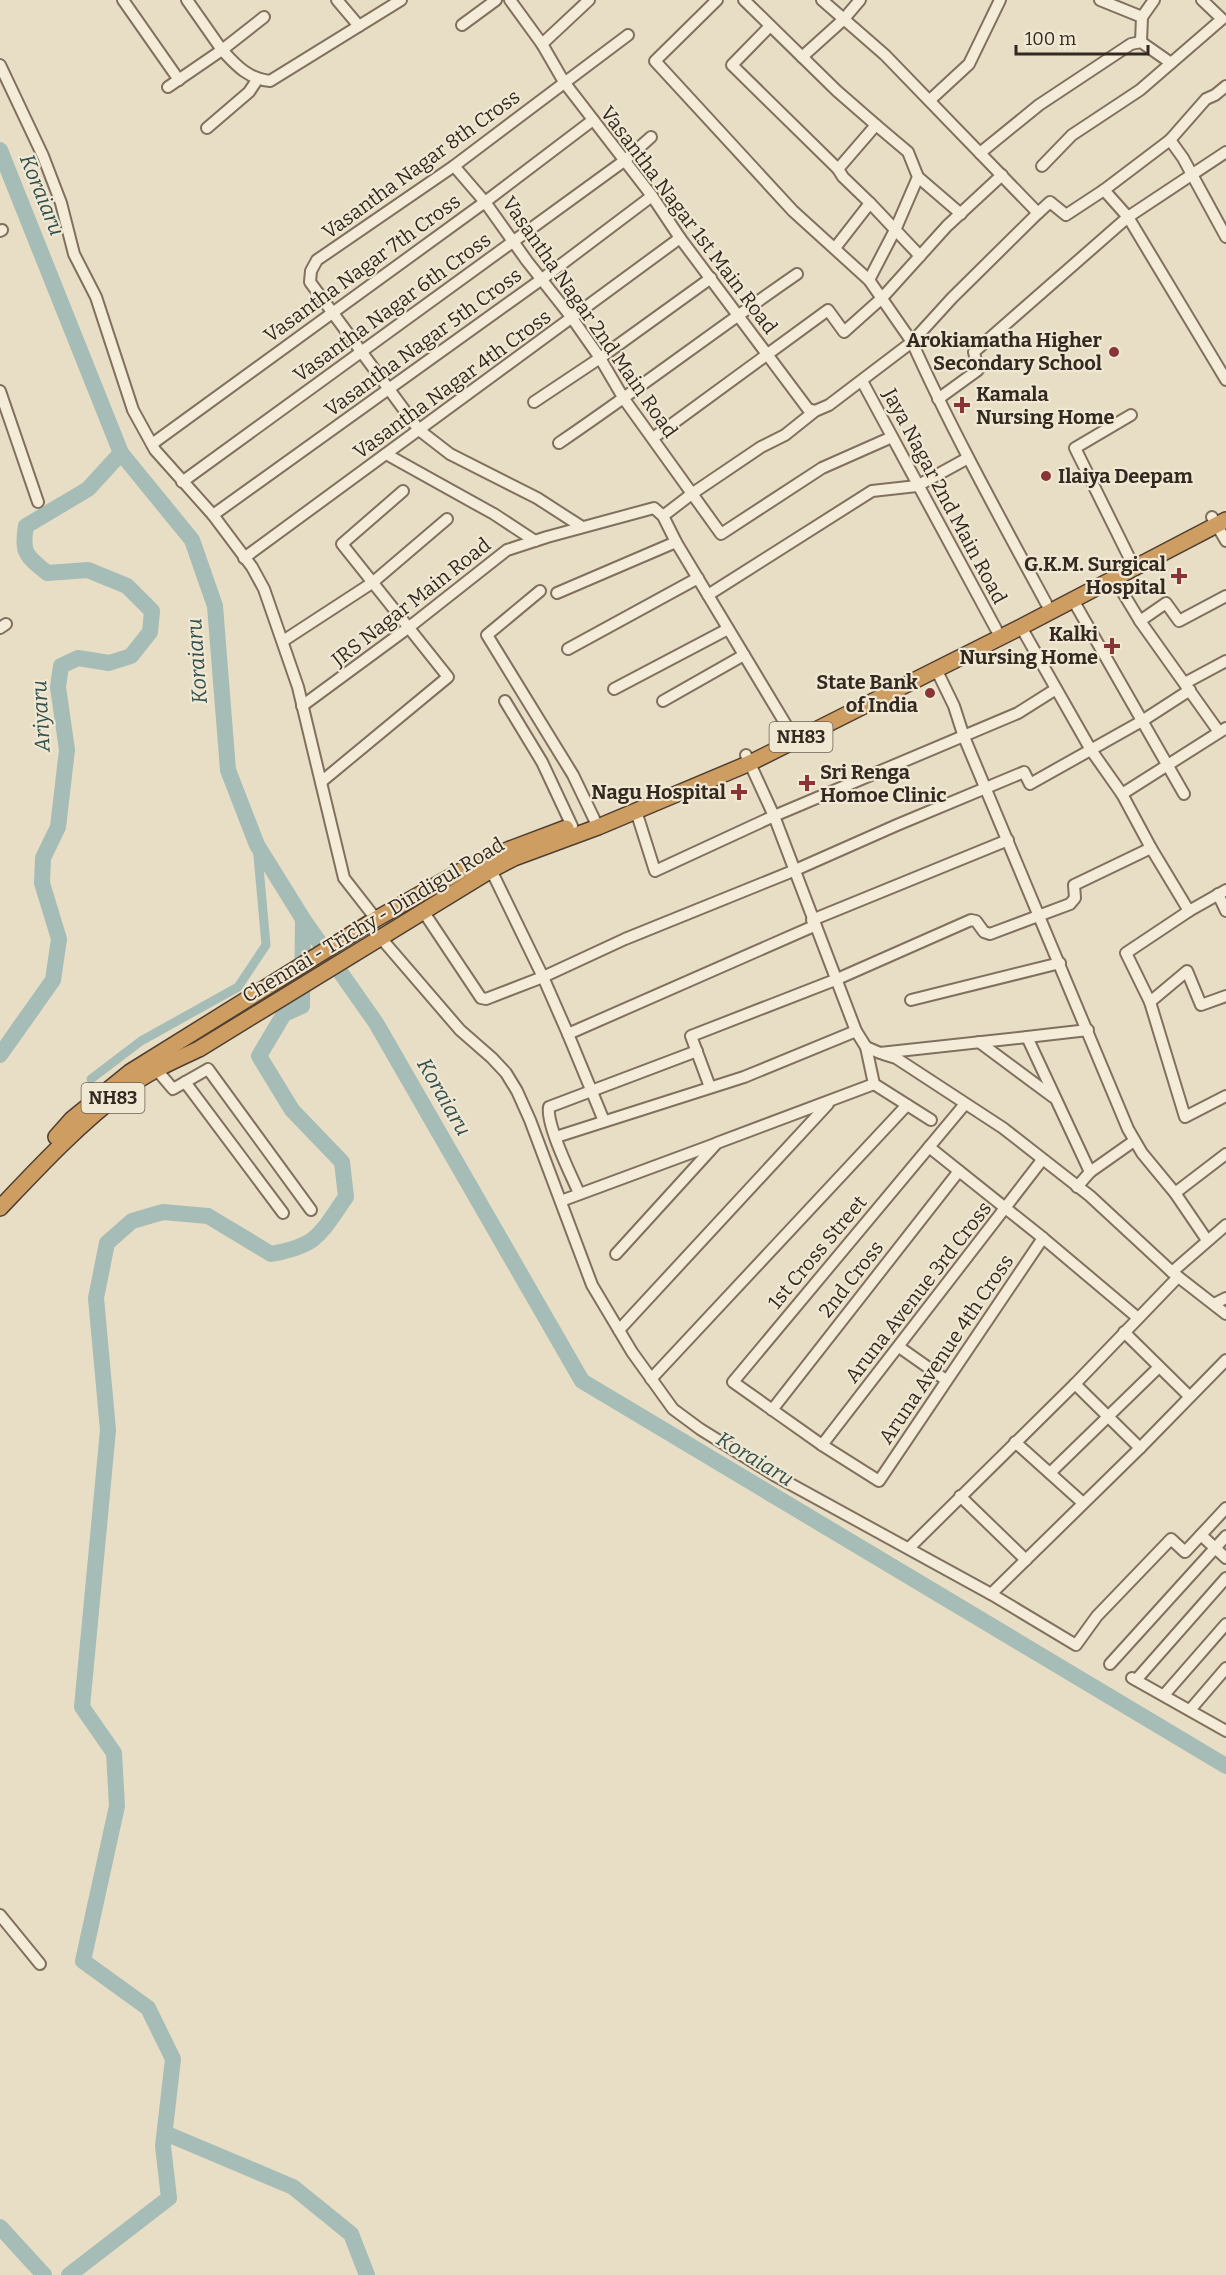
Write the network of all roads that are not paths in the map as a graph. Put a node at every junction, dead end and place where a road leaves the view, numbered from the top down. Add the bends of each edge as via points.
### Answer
1 (123, 0) edge
2 (337, 0) edge
3 (401, 0) edge
4 (496, 0) edge
5 (510, 0) edge
6 (589, 0) edge
7 (717, 0) edge
8 (744, 0) edge
9 (822, 0) edge
10 (860, 0) edge
11 (1000, 0) edge
12 (1100, 0) edge
13 (1154, 0) edge
14 (1202, 0) edge
15 (191, 2) edge
16 (1224, 16) edge
17 (264, 17) dead end
18 (1142, 17) junction
19 (843, 20) junction
20 (462, 25) dead end
21 (358, 26) junction
22 (770, 26) junction
23 (628, 35) dead end
24 (1141, 42) junction
25 (542, 44) junction
26 (222, 50) junction
27 (802, 57) junction
28 (1171, 63) junction
29 (0, 65) edge
30 (179, 80) junction
31 (257, 80) junction
32 (564, 82) junction
33 (1226, 86) edge
34 (168, 87) dead end
35 (930, 100) junction
36 (593, 120) junction
37 (876, 125) junction
38 (207, 128) dead end
39 (651, 137) dead end
40 (1170, 140) junction
41 (1226, 152) edge
42 (980, 153) junction
43 (624, 161) junction
44 (454, 166) junction
45 (1042, 166) dead end
46 (838, 169) junction
47 (1002, 175) junction
48 (1193, 176) junction
49 (918, 177) junction
50 (1104, 190) junction
51 (652, 196) junction
52 (485, 202) junction
53 (870, 203) junction
54 (1038, 213) junction
55 (960, 214) junction
56 (1128, 217) junction
57 (896, 228) junction
58 (1225, 231) edge
59 (680, 238) junction
60 (513, 240) junction
61 (835, 248) junction
62 (920, 256) junction
63 (797, 274) dead end
64 (711, 278) junction
65 (542, 279) junction
66 (869, 280) junction
67 (882, 298) junction
68 (331, 313) junction
69 (738, 314) junction
70 (572, 318) junction
71 (912, 342) junction
72 (361, 353) junction
73 (768, 354) junction
74 (600, 358) junction
75 (1226, 380) edge
76 (862, 381) junction
77 (388, 390) junction
78 (0, 391) edge
79 (624, 399) junction
80 (938, 399) junction
81 (534, 402) dead end
82 (815, 411) junction
83 (1131, 415) dead end
84 (419, 430) junction
85 (892, 437) junction
86 (653, 438) junction
87 (559, 443) dead end
88 (152, 444) junction
89 (386, 454) junction
90 (968, 458) junction
91 (182, 482) junction
92 (918, 486) junction
93 (403, 491) dead end
94 (693, 493) junction
95 (38, 502) dead end
96 (213, 515) junction
97 (663, 516) junction
98 (1220, 518) edge
99 (447, 519) dead end
100 (582, 527) junction
101 (535, 541) junction
102 (1226, 541) edge
103 (676, 542) junction
104 (244, 558) junction
105 (1130, 560) junction
106 (698, 578) junction
107 (1114, 579) junction
108 (372, 583) junction
109 (540, 591) dead end
110 (557, 593) dead end
111 (708, 595) junction
112 (1226, 596) edge
113 (1073, 600) junction
114 (1046, 603) junction
115 (1140, 621) junction
116 (1021, 627) junction
117 (408, 628) junction
118 (728, 629) junction
119 (998, 633) junction
120 (283, 641) junction
121 (568, 650) dead end
122 (744, 655) junction
123 (1226, 661) edge
124 (936, 669) junction
125 (1187, 687) junction
126 (614, 689) dead end
127 (1056, 689) junction
128 (505, 701) dead end
129 (663, 701) dead end
130 (302, 706) junction
131 (1142, 722) junction
132 (1222, 730) edge
133 (791, 733) junction
134 (964, 737) junction
135 (1091, 750) junction
136 (748, 759) junction
137 (1167, 765) junction
138 (321, 782) junction
139 (987, 789) junction
140 (1122, 794) junction
141 (1184, 794) dead end
142 (636, 811) junction
143 (774, 816) junction
144 (596, 822) junction
145 (572, 826) junction
146 (1008, 840) junction
147 (1150, 848) junction
148 (491, 870) junction
149 (794, 871) junction
150 (1222, 892) edge
151 (423, 911) junction
152 (1189, 911) junction
153 (1226, 911) edge
154 (1040, 915) junction
155 (372, 922) junction
156 (813, 923) junction
157 (376, 940) junction
158 (1060, 963) junction
159 (543, 977) junction
160 (835, 980) junction
161 (1226, 996) edge
162 (911, 1000) dead end
163 (1150, 1002) junction
164 (1088, 1030) junction
165 (856, 1031) junction
166 (568, 1034) junction
167 (1027, 1037) junction
168 (979, 1042) junction
169 (866, 1047) junction
170 (697, 1051) junction
171 (880, 1053) junction
172 (156, 1069) junction
173 (185, 1082) junction
174 (874, 1084) junction
175 (710, 1087) junction
176 (591, 1092) junction
177 (1226, 1096) edge
178 (1056, 1099) junction
179 (831, 1100) junction
180 (965, 1104) junction
181 (907, 1105) junction
182 (931, 1120) dead end
183 (604, 1121) junction
184 (556, 1137) junction
185 (1134, 1141) junction
186 (717, 1143) junction
187 (929, 1147) junction
188 (1226, 1154) edge
189 (1042, 1160) junction
190 (959, 1171) junction
191 (1090, 1172) junction
192 (1077, 1187) junction
193 (579, 1193) junction
194 (1175, 1193) junction
195 (0, 1196) edge
196 (561, 1201) junction
197 (0, 1208) edge
198 (1005, 1209) junction
199 (311, 1210) dead end
200 (284, 1213) dead end
201 (1226, 1225) edge
202 (1043, 1238) junction
203 (1207, 1240) junction
204 (616, 1254) dead end
205 (1175, 1274) junction
206 (1226, 1298) edge
207 (1215, 1304) junction
208 (1226, 1314) edge
209 (1138, 1318) junction
210 (619, 1330) junction
211 (1124, 1332) junction
212 (899, 1347) junction
213 (1226, 1359) edge
214 (1159, 1367) junction
215 (651, 1379) junction
216 (946, 1380) junction
217 (1075, 1384) junction
218 (1189, 1396) junction
219 (772, 1410) junction
220 (1106, 1416) junction
221 (1015, 1442) junction
222 (822, 1445) junction
223 (1140, 1448) junction
224 (1050, 1473) junction
225 (960, 1496) junction
226 (1083, 1503) junction
227 (1226, 1508) edge
228 (1201, 1535) junction
229 (1226, 1536) edge
230 (909, 1548) junction
231 (1215, 1548) junction
232 (1226, 1558) edge
233 (1026, 1560) junction
234 (1226, 1578) edge
235 (991, 1594) junction
236 (1226, 1624) edge
237 (1110, 1664) dead end
238 (1226, 1668) edge
239 (1164, 1695) junction
240 (1190, 1710) junction
241 (1226, 1731) edge
242 (0, 1915) edge
243 (40, 1964) dead end

1 - 30 street
2 - 21 street
3 - 21 street
4 - 20 street
5 - 25 street, Vasantha Nagar 1st Main Road
6 - 25 street
7 - 61 street via 655,61 794,211
8 - 22 street
9 - 19 street
10 - 19 street
11 - 35 street via 969,64
12 - 18 street
13 - 18 street
14 - 16 street
15 - 26 street
16 - 28 street
17 - 26 street
18 - 24 street
19 - 27 street
19 - 35 street
21 - 31 street via 270,81
22 - 27 street
22 - 46 street via 732,65
23 - 32 street, Vasantha Nagar 8th Cross
24 - 28 street
24 - 42 street via 1131,44 1059,91
25 - 32 street, Vasantha Nagar 1st Main Road
26 - 30 street
26 - 31 street via 239,69
27 - 37 street
28 - 45 street via 1140,90 1072,135
29 - 88 street via 47,165 62,203 74,254 96,297 133,410
30 - 34 street
31 - 38 street via 249,92
32 - 36 street, Vasantha Nagar 1st Main Road
32 - 44 street, Vasantha Nagar 8th Cross
33 - 40 street via 1206,99
35 - 42 street
36 - 43 street, Vasantha Nagar 1st Main Road
36 - 52 street, Vasantha Nagar 7th Cross
37 - 46 street
37 - 49 street via 908,152
39 - 43 street, Vasantha Nagar 6th Cross
40 - 48 street
40 - 50 street
41 - 48 street
42 - 47 street
43 - 51 street, Vasantha Nagar 1st Main Road
43 - 60 street, Vasantha Nagar 6th Cross
44 - 52 street, Vasantha Nagar 2nd Main Road
44 - 68 street, Vasantha Nagar 8th Cross via 317,260 310,282
46 - 53 street
47 - 54 street
47 - 55 street
48 - 56 street
48 - 58 street
49 - 55 street
49 - 57 street
50 - 54 street via 1066,215 1050,201
50 - 56 street
51 - 59 street, Vasantha Nagar 1st Main Road
51 - 65 street, Vasantha Nagar 5th Cross
52 - 60 street, Vasantha Nagar 2nd Main Road
52 - 68 street, Vasantha Nagar 7th Cross
53 - 57 street
53 - 61 street
54 - 71 street
55 - 62 street
56 - 75 street
56 - 80 street via 974,352 978,370
57 - 62 street
57 - 66 street
59 - 64 street, Vasantha Nagar 1st Main Road
59 - 70 street, Vasantha Nagar 4th Cross
60 - 65 street, Vasantha Nagar 2nd Main Road
60 - 72 street, Vasantha Nagar 6th Cross
61 - 66 street
62 - 67 street
63 - 69 street
64 - 69 street, Vasantha Nagar 1st Main Road
64 - 74 street
65 - 70 street, Vasantha Nagar 2nd Main Road
65 - 77 street, Vasantha Nagar 5th Cross
66 - 67 street
67 - 71 street
67 - 73 street via 844,332 828,310
68 - 72 street
68 - 88 street, Vasantha Nagar 7th Cross
69 - 73 street, Vasantha Nagar 1st Main Road
69 - 79 street
70 - 74 street, Vasantha Nagar 2nd Main Road
70 - 84 street, Vasantha Nagar 4th Cross
71 - 76 street
71 - 80 street
72 - 77 street
72 - 91 street, Vasantha Nagar 6th Cross
73 - 82 street, Vasantha Nagar 1st Main Road via 808,409
73 - 86 street
74 - 79 street, Vasantha Nagar 2nd Main Road
74 - 81 street
76 - 82 street
76 - 85 street, Jaya Nagar 2nd Main Road
77 - 84 street
77 - 96 street, Vasantha Nagar 5th Cross
78 - 95 street
79 - 86 street, Vasantha Nagar 2nd Main Road
79 - 87 street
80 - 90 street
82 - 94 street via 786,435 761,447
83 - 105 street via 1075,448
84 - 89 street, Vasantha Nagar 4th Cross
84 - 100 street via 450,454 537,498
85 - 92 street, Jaya Nagar 2nd Main Road
85 - 94 street, Vasantha Nagar 2nd Main Road via 822,468 722,534
86 - 94 street, Vasantha Nagar 2nd Main Road
88 - 91 street
89 - 101 street
89 - 104 street, Vasantha Nagar 4th Cross
90 - 92 street
90 - 114 street
91 - 96 street
92 - 111 street via 872,491
92 - 119 street, Jaya Nagar 2nd Main Road
93 - 108 street via 342,544
94 - 97 street
96 - 104 street
97 - 100 street, JRS Nagar Main Road via 654,508
97 - 103 street
98 - 102 street
98 - 105 highway, Chennai - Trichy - Dindigul Road / NH83
98 - 107 highway, Chennai - Trichy - Dindigul Road / NH83
99 - 108 street
100 - 101 street, JRS Nagar Main Road
101 - 117 street, JRS Nagar Main Road via 507,550
103 - 106 street
103 - 110 street
104 - 120 street via 264,589
105 - 114 highway, Chennai - Trichy - Dindigul Road / NH83
106 - 111 street
106 - 121 street
107 - 113 highway, Chennai - Trichy - Dindigul Road / NH83
107 - 115 street
108 - 117 street
108 - 120 street
109 - 144 street via 487,635 573,775
111 - 118 street
112 - 115 street via 1179,621 1166,603
113 - 116 highway, Chennai - Trichy - Dindigul Road / NH83
113 - 131 street
114 - 119 highway, Chennai - Trichy - Dindigul Road / NH83
115 - 125 street
116 - 119 highway, Chennai - Trichy - Dindigul Road / NH83
116 - 127 street
117 - 130 street, JRS Nagar Main Road
117 - 138 street via 448,676
118 - 122 street
118 - 126 street
119 - 124 highway, Chennai - Trichy - Dindigul Road / NH83
119 - 133 highway, Chennai - Trichy - Dindigul Road / NH83
120 - 130 street
122 - 129 street
122 - 133 street
123 - 125 street
124 - 134 street
124 - 136 highway, Chennai - Trichy - Dindigul Road / NH83
125 - 131 street
125 - 132 street
127 - 134 street via 1018,713
127 - 135 street
128 - 145 street via 542,762
130 - 138 street
131 - 135 street
131 - 137 street
132 - 137 street
133 - 136 highway, Chennai - Trichy - Dindigul Road / NH83
134 - 139 street
134 - 143 street
135 - 139 street via 1030,784 1024,772
135 - 140 street
136 - 142 highway, Chennai - Trichy - Dindigul Road / NH83
136 - 143 street
136 - 144 highway, Chennai - Trichy - Dindigul Road / NH83
137 - 140 street
137 - 141 street
138 - 155 street via 344,878
139 - 146 street
139 - 149 street
140 - 147 street
142 - 143 street via 655,871
142 - 144 highway, Chennai - Trichy - Dindigul Road / NH83
143 - 149 street
144 - 145 highway, Chennai - Trichy - Dindigul Road / NH83
144 - 148 highway, Chennai - Trichy - Dindigul Road / NH83
145 - 155 highway, Chennai - Trichy - Dindigul Road / NH83 via 468,867
146 - 154 street
146 - 156 street
147 - 152 street
147 - 154 street via 1074,885 1075,898 1070,904
148 - 151 highway, Chennai - Trichy - Dindigul Road / NH83
148 - 159 street
149 - 156 street
149 - 159 street via 625,939
150 - 152 street
150 - 153 street
151 - 157 highway, Chennai - Trichy - Dindigul Road / NH83
151 - 159 street via 482,998
152 - 163 street via 1126,953
154 - 158 street
154 - 160 street via 990,934 971,920
155 - 195 highway, Chennai - Trichy - Dindigul Road / NH83 via 130,1072 72,1119
156 - 160 street
156 - 166 street
157 - 172 highway, Chennai - Trichy - Dindigul Road / NH83 via 199,1049
157 - 196 street via 506,1073 530,1120
158 - 162 street
158 - 164 street
159 - 166 street
160 - 165 street
160 - 170 street via 692,1036
161 - 163 street via 1201,1005 1187,971
163 - 177 street via 1185,1117
164 - 167 street
164 - 185 street
165 - 169 street
165 - 175 street
166 - 176 street
167 - 168 street
167 - 178 street
168 - 171 street
168 - 178 street
169 - 171 street
169 - 174 street
170 - 175 street
170 - 176 street
171 - 180 street via 896,1058
172 - 173 street via 172,1089
172 - 197 highway, Chennai - Trichy - Dindigul Road / NH83 via 123,1090 65,1141
173 - 199 street via 207,1069
173 - 200 street
174 - 179 street
174 - 181 street
175 - 183 street
176 - 183 street
176 - 184 street via 549,1107
178 - 191 street
179 - 186 street
179 - 210 street
180 - 187 street, 1st Cross Street
180 - 189 street
181 - 182 street
181 - 215 street
183 - 184 street
184 - 193 street
185 - 191 street
185 - 194 street
186 - 193 street
186 - 204 street
187 - 190 street
187 - 219 street, 1st Cross Street via 733,1382
188 - 194 street
189 - 192 street
189 - 198 street, Aruna Avenue 3rd Cross
190 - 198 street
190 - 219 street, 2nd Cross
191 - 192 street
192 - 205 street
193 - 196 street
194 - 203 street
196 - 210 street via 592,1285
198 - 202 street
198 - 212 street, Aruna Avenue 3rd Cross
201 - 203 street
202 - 209 street
202 - 216 street, Aruna Avenue 4th Cross
203 - 205 street
205 - 207 street
205 - 209 street
206 - 207 street
207 - 208 street
209 - 211 street
210 - 215 street
211 - 214 street
211 - 217 street
212 - 216 street
212 - 222 street, Aruna Avenue 3rd Cross
213 - 218 street
214 - 218 street
214 - 220 street
215 - 230 street via 673,1409 700,1429 774,1475
216 - 222 street, Aruna Avenue 4th Cross via 879,1481
217 - 220 street
217 - 221 street
218 - 223 street
219 - 222 street
220 - 223 street
220 - 224 street
221 - 224 street
221 - 225 street
223 - 226 street
224 - 226 street
225 - 230 street
225 - 233 street
226 - 233 street
227 - 228 street
228 - 231 street
228 - 235 street via 1185,1552 1171,1539 1097,1616 1076,1646
229 - 231 street
230 - 235 street
231 - 232 street
231 - 237 street
233 - 235 street
234 - 239 street via 1134,1679
236 - 239 street
238 - 240 street
239 - 240 street
240 - 241 street
242 - 243 street

